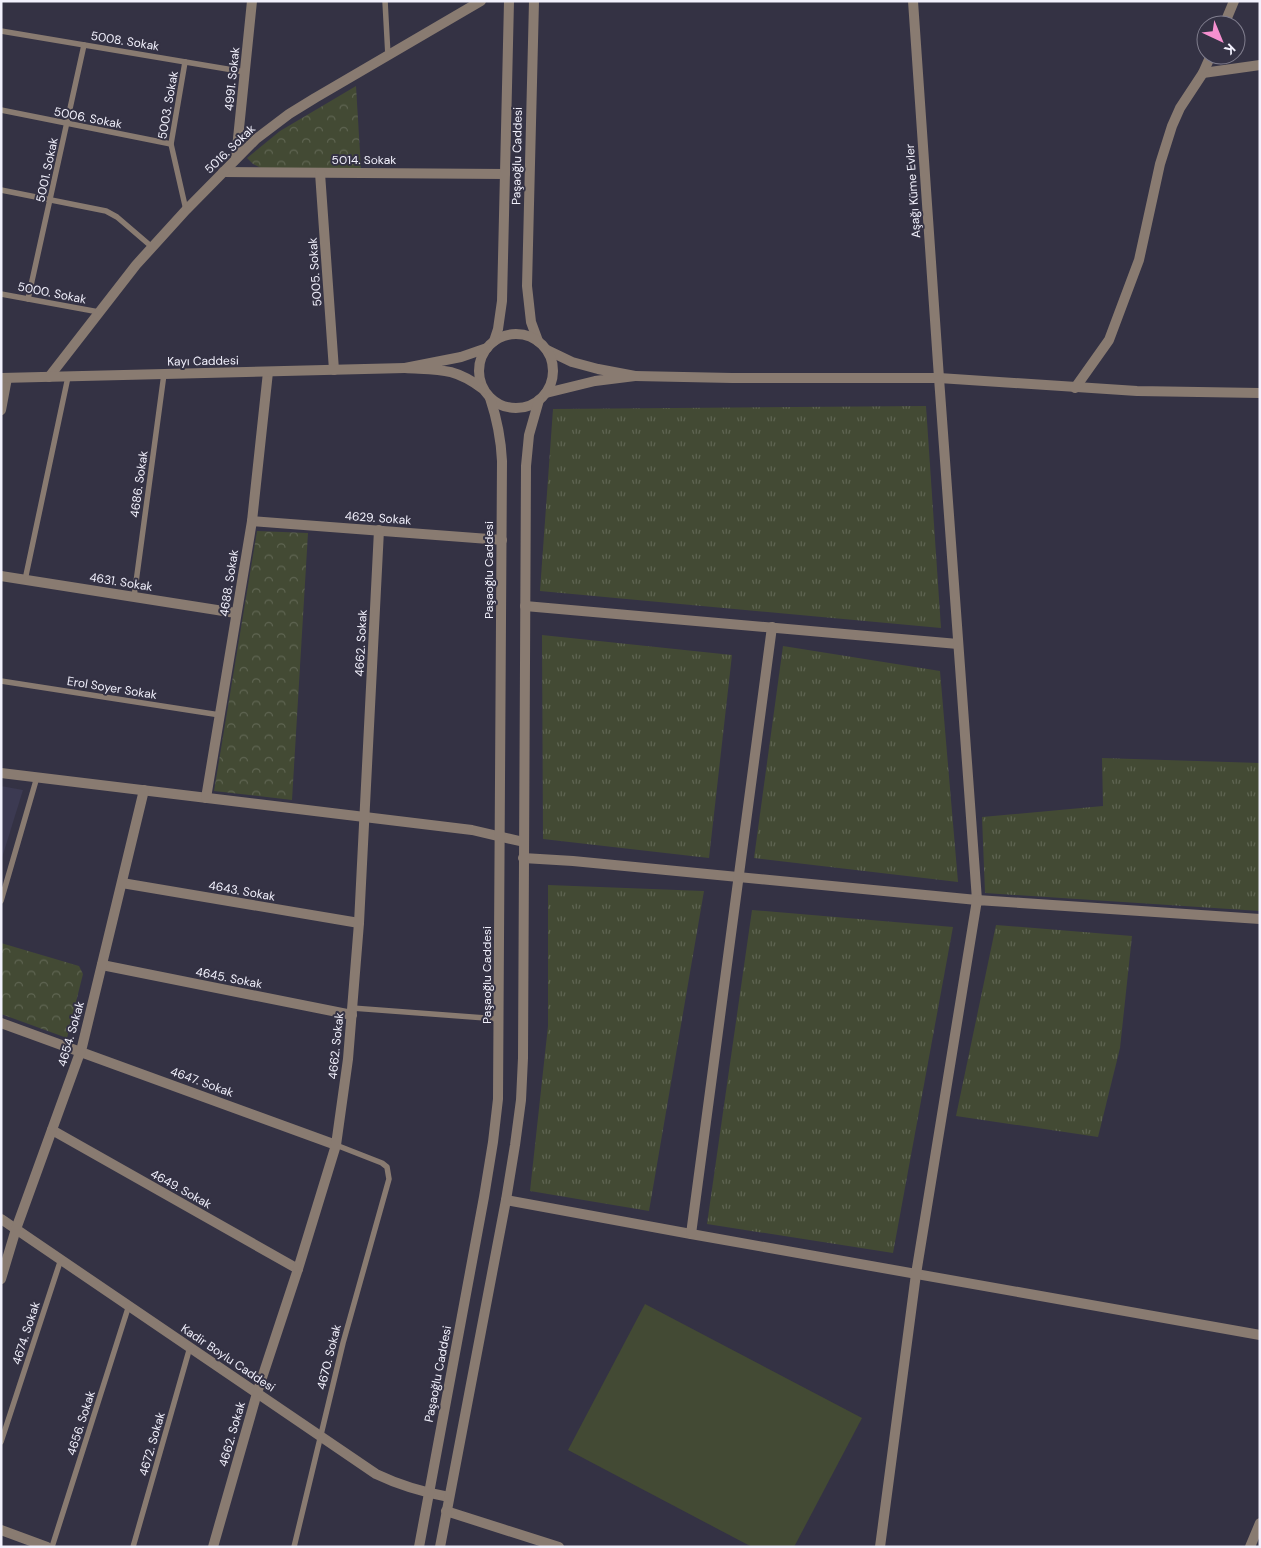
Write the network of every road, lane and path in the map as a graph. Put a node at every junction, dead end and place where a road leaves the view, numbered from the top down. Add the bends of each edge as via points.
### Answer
1 (252, 1) edge
2 (385, 1) edge
3 (481, 1) edge
4 (509, 1) edge
5 (534, 1) edge
6 (913, 1) edge
7 (1234, 1) edge
8 (1228, 15) edge
9 (1, 31) edge
10 (84, 45) junction
11 (388, 56) junction
12 (186, 62) junction
13 (1206, 65) edge
14 (1260, 65) edge
15 (245, 72) junction
16 (1202, 73) junction
17 (1, 110) edge
18 (67, 124) junction
19 (171, 144) junction
20 (236, 158) junction
21 (223, 172) junction
22 (320, 172) junction
23 (505, 174) junction
24 (1, 190) edge
25 (50, 200) junction
26 (186, 210) junction
27 (152, 247) junction
28 (1, 294) edge
29 (28, 299) junction
30 (99, 312) junction
31 (538, 341) junction
32 (491, 344) junction
33 (547, 350) junction
34 (405, 368) junction
35 (334, 370) junction
36 (268, 372) junction
37 (164, 374) junction
38 (635, 376) junction
39 (49, 377) junction
40 (68, 377) junction
41 (4, 378) edge
42 (938, 378) junction
43 (1074, 388) junction
44 (483, 389) junction
45 (1260, 393) edge
46 (543, 396) junction
47 (490, 398) junction
48 (1, 410) edge
49 (252, 521) junction
50 (379, 530) junction
51 (502, 540) junction
52 (1, 576) edge
53 (25, 580) junction
54 (134, 597) junction
55 (525, 606) junction
56 (236, 613) junction
57 (772, 627) junction
58 (958, 644) junction
59 (1, 681) edge
60 (220, 715) junction
61 (1, 773) edge
62 (37, 777) junction
63 (144, 790) junction
64 (206, 798) junction
65 (364, 817) junction
66 (501, 836) junction
67 (524, 842) junction
68 (524, 858) junction
69 (739, 876) junction
70 (122, 883) junction
71 (978, 900) junction
72 (1, 902) edge
73 (1260, 919) edge
74 (359, 923) junction
75 (102, 965) junction
76 (352, 1012) junction
77 (500, 1019) junction
78 (1, 1022) edge
79 (81, 1052) junction
80 (52, 1130) junction
81 (336, 1145) junction
82 (388, 1173) joint
83 (506, 1200) junction
84 (1, 1219) edge
85 (16, 1229) junction
86 (691, 1234) junction
87 (61, 1259) junction
88 (298, 1269) junction
89 (916, 1274) junction
90 (1, 1279) edge
91 (129, 1306) junction
92 (1260, 1334) edge
93 (190, 1347) junction
94 (257, 1393) junction
95 (321, 1436) junction
96 (1, 1442) edge
97 (429, 1494) junction
98 (449, 1497) junction
99 (446, 1511) junction
100 (1260, 1523) edge
101 (1, 1530) edge
102 (47, 1547) edge
103 (52, 1547) edge
104 (133, 1547) edge
105 (213, 1547) edge
106 (294, 1547) edge
107 (419, 1547) edge
108 (440, 1547) edge
109 (559, 1547) edge
110 (880, 1547) edge
111 (1250, 1547) edge

1 - 15 street, 4991. Sokak
2 - 11 lane
3 - 11 street, 5016. Sokak
4 - 23 street, Paşaoğlu Caddesi
5 - 31 street, Paşaoğlu Caddesi via 527,286 531,322
6 - 42 street, Aşağı Küme Evler
7 - 8 street
9 - 10 lane, 5008. Sokak
10 - 12 lane, 5008. Sokak
10 - 18 lane, 5001. Sokak
11 - 20 street, 5016. Sokak via 289,114
12 - 15 lane, 5008. Sokak
12 - 19 lane, 5003. Sokak
13 - 16 street
14 - 16 street
15 - 20 street, 4991. Sokak
16 - 43 street via 1172,126 1160,164 1139,260 1109,340
17 - 18 lane, 5006. Sokak
18 - 19 lane, 5006. Sokak
18 - 25 lane, 5001. Sokak
19 - 26 lane, 5003. Sokak
20 - 21 street, 5016. Sokak
21 - 22 street, 5014. Sokak
21 - 26 street, 5016. Sokak
22 - 23 street, 5014. Sokak
22 - 35 street, 5005. Sokak
23 - 32 street, Paşaoğlu Caddesi via 502,301 498,329
24 - 25 lane
25 - 27 lane via 112,213
25 - 29 lane, 5001. Sokak
26 - 27 street, 5016. Sokak
27 - 30 street, 5016. Sokak
28 - 29 lane, 5000. Sokak
29 - 30 lane, 5000. Sokak
30 - 39 street, 5016. Sokak
31 - 32 street via 527,335 514,334 501,336
31 - 33 street
32 - 34 street, Kayı Caddesi via 452,359
32 - 44 street via 479,366
33 - 38 street via 581,364
33 - 46 street via 554,374
34 - 35 street, Kayı Caddesi
34 - 44 street, Kayı Caddesi via 457,373
35 - 36 street, Kayı Caddesi
36 - 37 street, Kayı Caddesi
36 - 49 street, 4688. Sokak
37 - 40 street, Kayı Caddesi
37 - 54 lane, 4686. Sokak
38 - 42 street
38 - 46 street via 596,381
39 - 40 street, Kayı Caddesi
39 - 41 street, Kayı Caddesi
40 - 53 lane
41 - 48 street
42 - 43 street
42 - 58 street, Aşağı Küme Evler
43 - 45 street
44 - 47 street
46 - 47 street via 523,408 500,405
46 - 55 street via 529,435 526,466
47 - 51 street, Paşaoğlu Caddesi via 501,447
49 - 50 street, 4629. Sokak
49 - 56 street, 4688. Sokak
50 - 51 street, 4629. Sokak
50 - 65 street, 4662. Sokak
51 - 66 street, Paşaoğlu Caddesi
52 - 53 street, 4631. Sokak
53 - 54 street, 4631. Sokak
54 - 56 street, 4631. Sokak
55 - 57 street
55 - 67 street
56 - 60 street, 4688. Sokak
57 - 58 street
57 - 69 street
58 - 71 street, Aşağı Küme Evler
59 - 60 lane, Erol Soyer Sokak
60 - 64 street, 4688. Sokak
61 - 62 street
62 - 63 street
62 - 72 lane
63 - 64 street
63 - 70 street, 4654. Sokak
64 - 65 street
65 - 66 street
65 - 74 street, 4662. Sokak
66 - 67 street
66 - 77 street, Paşaoğlu Caddesi
67 - 68 street
68 - 69 street
68 - 83 street via 521,1100
69 - 71 street
69 - 86 street
70 - 74 street, 4643. Sokak
70 - 75 street, 4654. Sokak
71 - 73 street
71 - 89 street, Aşağı Küme Evler
74 - 76 street, 4662. Sokak
75 - 76 street, 4645. Sokak
75 - 79 street, 4654. Sokak
76 - 77 lane, 4645. Sokak
76 - 81 street, 4662. Sokak
77 - 97 street, Paşaoğlu Caddesi via 494,1142
78 - 79 street, 4647. Sokak
79 - 80 street, 4654. Sokak
79 - 81 street, 4647. Sokak
80 - 85 street, 4654. Sokak
80 - 88 street, 4649. Sokak
81 - 82 lane, 4647. Sokak via 382,1163
81 - 88 street, 4662. Sokak
82 - 95 lane, 4670. Sokak via 388,1185 350,1316
83 - 86 street
83 - 98 street
84 - 85 street, Kadir Boylu Caddesi
85 - 87 street, Kadir Boylu Caddesi
85 - 90 street, 4654. Sokak
86 - 89 street
87 - 91 street, Kadir Boylu Caddesi
87 - 96 lane, 4674. Sokak
88 - 94 street, 4662. Sokak
89 - 92 street
89 - 110 street, Aşağı Küme Evler
91 - 93 street, Kadir Boylu Caddesi
91 - 103 lane, 4656. Sokak
93 - 94 street, Kadir Boylu Caddesi
93 - 104 lane, 4672. Sokak
94 - 95 street, Kadir Boylu Caddesi
94 - 105 street, 4662. Sokak
95 - 97 street, Kadir Boylu Caddesi via 376,1474
95 - 106 lane, 4670. Sokak
97 - 98 street, Kadir Boylu Caddesi
97 - 107 street, Paşaoğlu Caddesi
98 - 99 street
99 - 108 street
99 - 109 street
100 - 111 street
101 - 102 street

